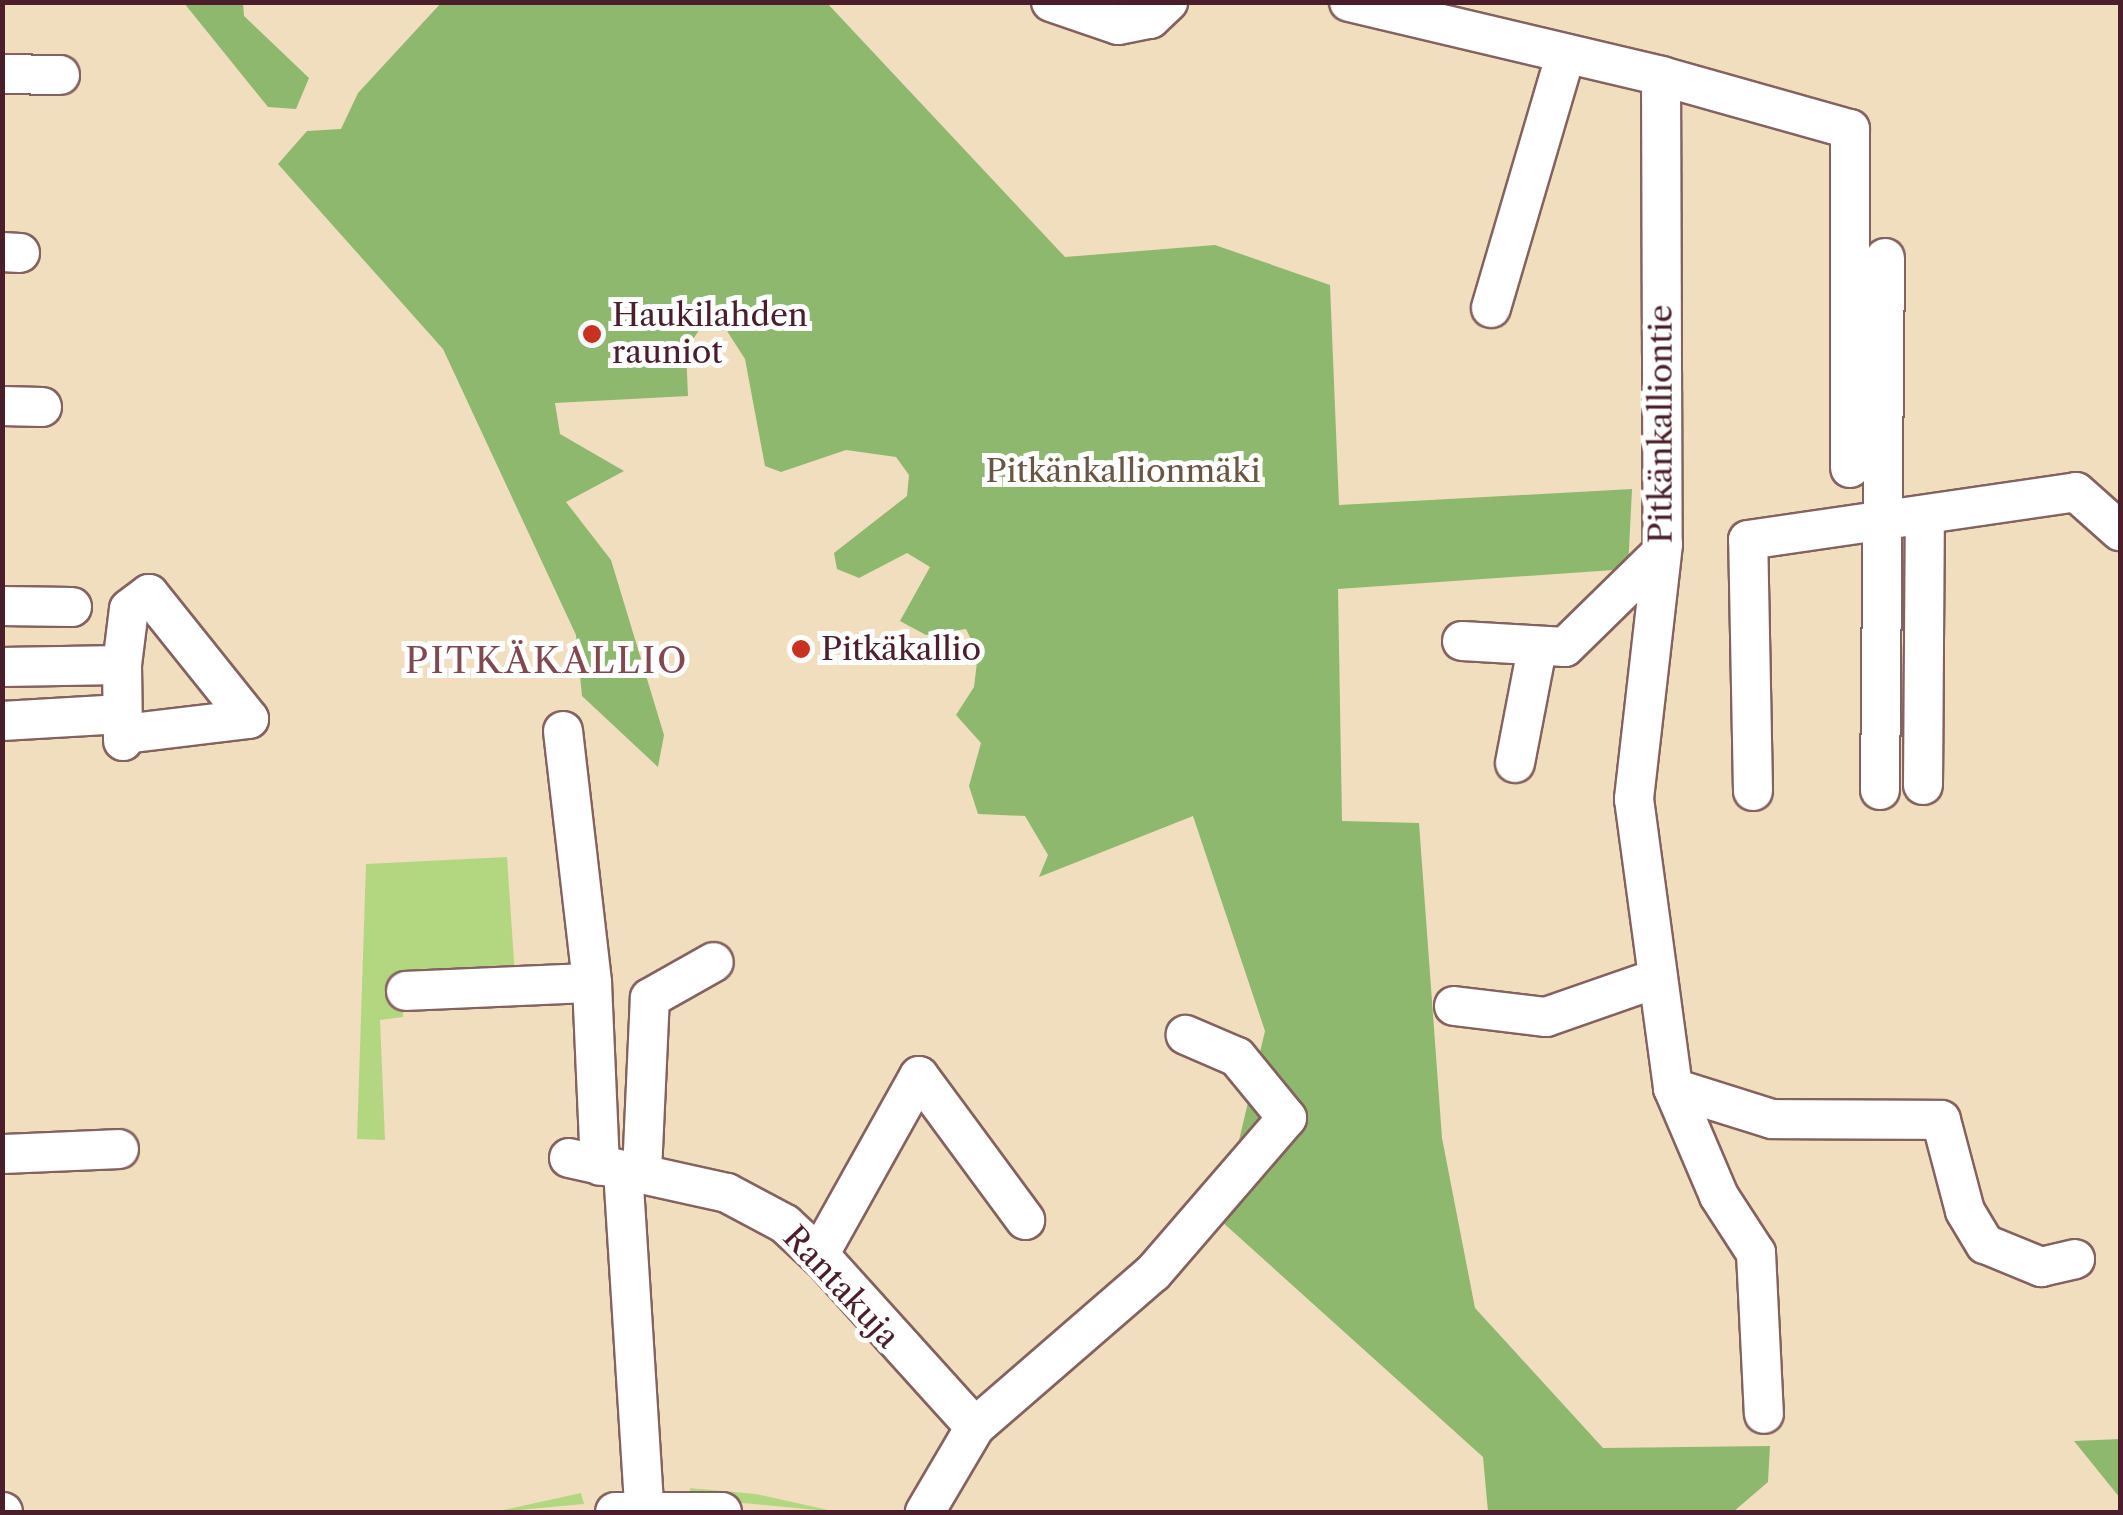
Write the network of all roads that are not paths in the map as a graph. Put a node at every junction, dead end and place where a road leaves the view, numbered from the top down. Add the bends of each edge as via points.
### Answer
1 (1051, 2) edge
2 (1168, 2) edge
3 (1349, 2) edge
4 (1565, 56) junction
5 (2, 74) edge
6 (60, 75) dead end
7 (1661, 76) junction
8 (1884, 258) dead end
9 (1492, 308) dead end
10 (2, 406) edge
11 (42, 407) dead end
12 (1850, 468) dead end
13 (2115, 516) edge
14 (1924, 517) junction
15 (1885, 520) junction
16 (1661, 553) junction
17 (2, 606) edge
18 (72, 607) dead end
19 (1462, 641) dead end
20 (1537, 649) junction
21 (122, 665) junction
22 (2, 667) edge
23 (2, 721) edge
24 (123, 730) junction
25 (562, 732) dead end
26 (1515, 763) dead end
27 (1922, 785) dead end
28 (1880, 790) dead end
29 (1753, 791) dead end
30 (714, 962) dead end
31 (1652, 980) junction
32 (592, 983) junction
33 (406, 991) dead end
34 (1454, 1006) dead end
35 (1186, 1035) dead end
36 (1673, 1088) junction
37 (119, 1149) dead end
38 (2, 1154) edge
39 (609, 1166) junction
40 (1024, 1220) dead end
41 (819, 1255) junction
42 (2075, 1259) dead end
43 (1764, 1414) dead end
44 (974, 1427) junction
45 (630, 1510) edge
46 (722, 1512) edge
47 (925, 1512) edge

1 - 2 street via 1118,25 1150,19
3 - 4 street
4 - 7 street
4 - 9 street
5 - 6 street
7 - 12 street via 1850,129
7 - 16 street, Pitkänkalliontie
8 - 15 street
10 - 11 street
13 - 14 street via 2076,492
14 - 15 street
14 - 27 street
15 - 28 street
15 - 29 street via 1748,540
16 - 20 street via 1566,647
16 - 31 street, Pitkänkalliontie via 1634,799
17 - 18 street
19 - 20 street
20 - 26 street
21 - 22 street
21 - 24 street
21 - 24 street via 128,609 149,594 249,719
23 - 24 street
25 - 32 street
30 - 39 street via 650,998
31 - 34 street via 1546,1017
31 - 36 street, Pitkänkalliontie
32 - 33 street
32 - 39 street
35 - 44 street via 1237,1058 1287,1118 1153,1273
36 - 42 street via 1772,1119 1941,1120 1965,1211 1985,1244 2041,1268
36 - 43 street, Pitkänkalliontie via 1719,1196 1756,1253
37 - 38 street
39 - 41 street, Rantakuja via 727,1193 786,1224
39 - 45 street
40 - 41 street via 919,1076
41 - 44 street, Rantakuja
44 - 47 street
45 - 46 street

